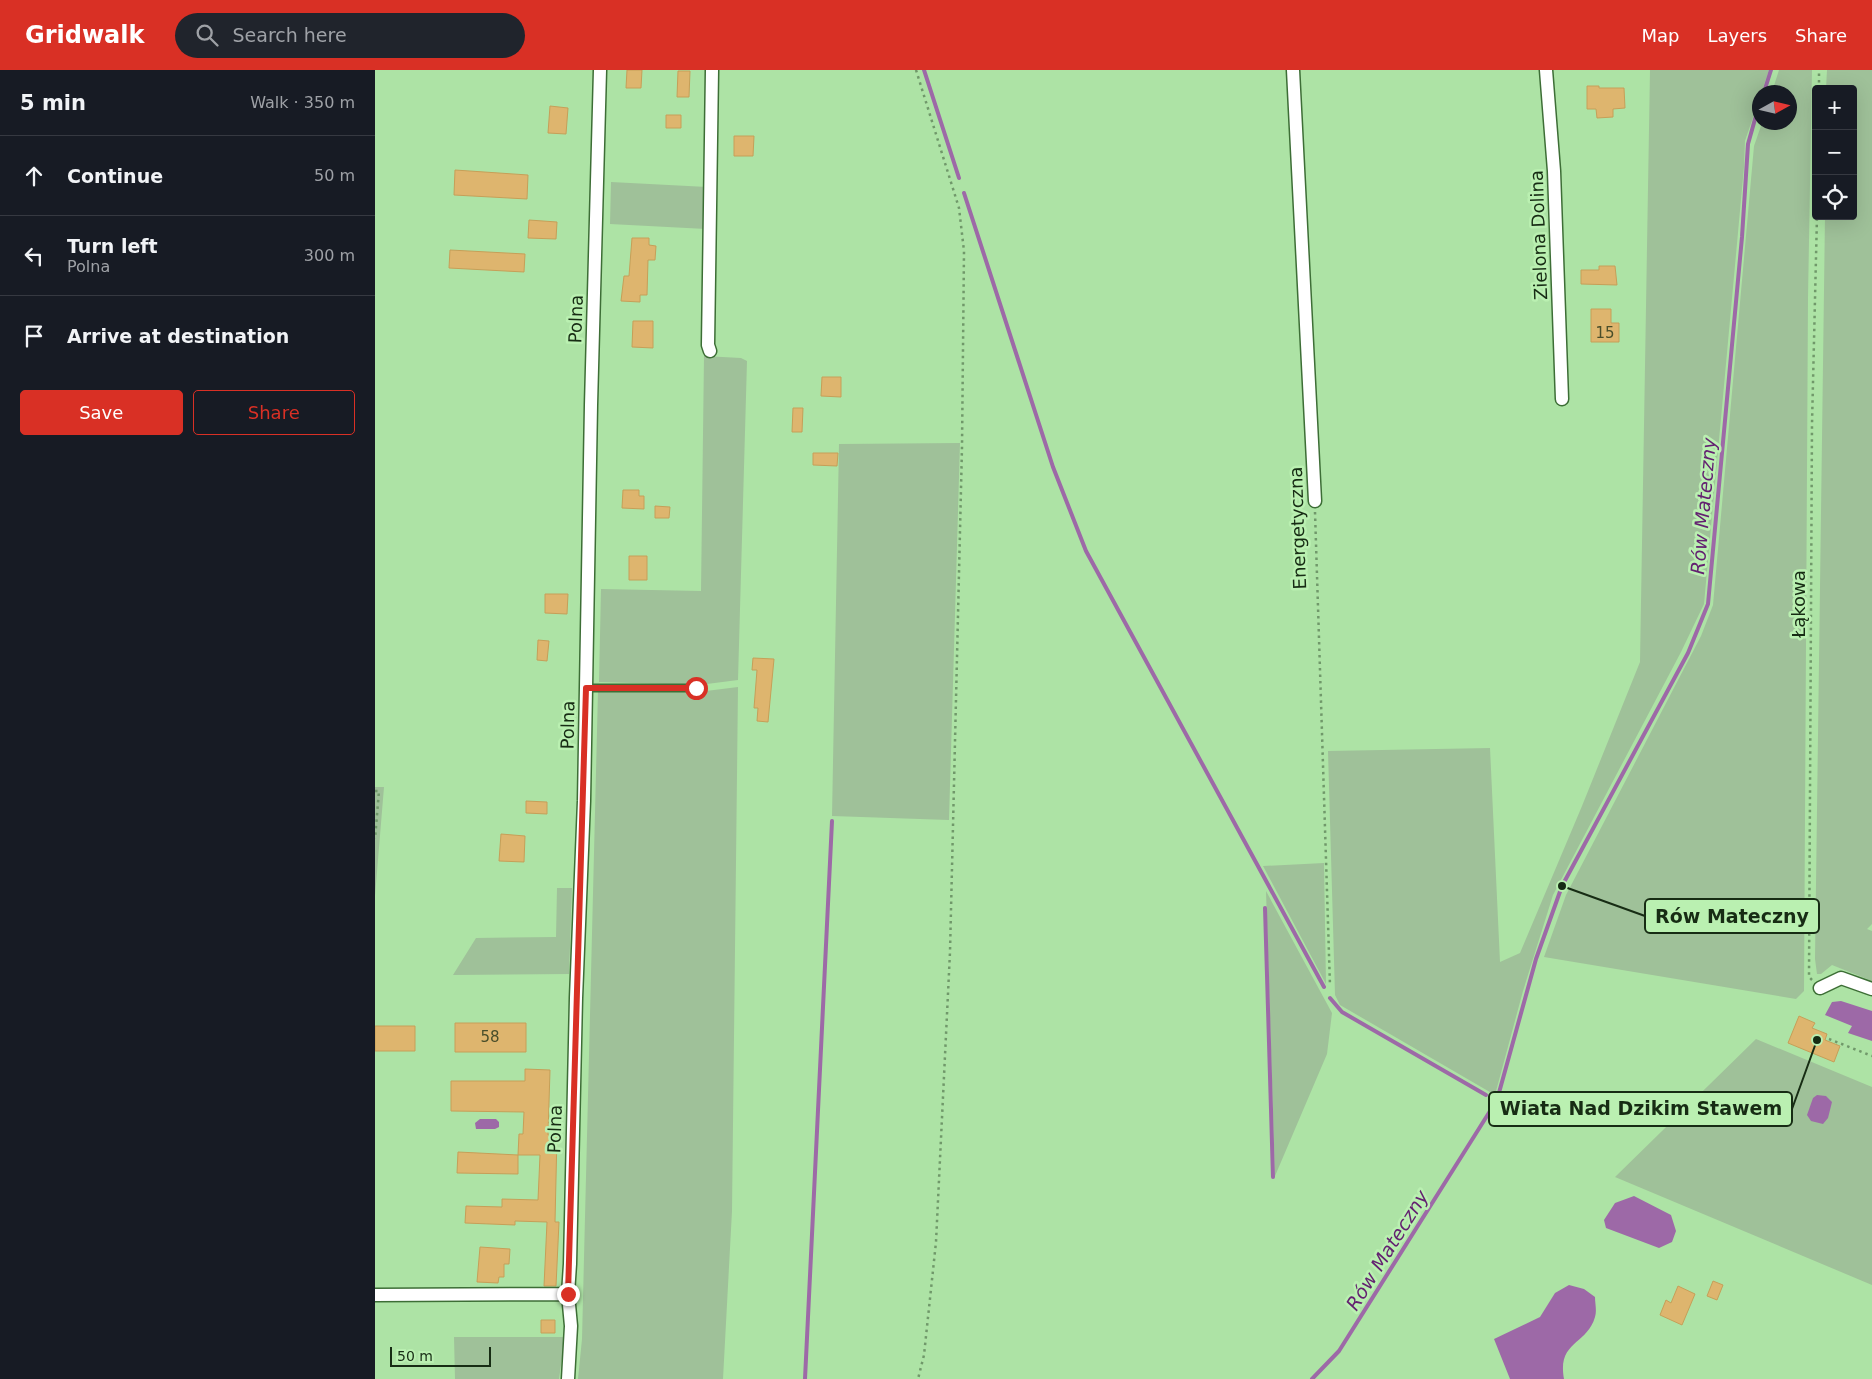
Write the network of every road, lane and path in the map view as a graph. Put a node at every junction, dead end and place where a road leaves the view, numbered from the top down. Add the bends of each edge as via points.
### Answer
1 (600, 70) edge
2 (712, 70) edge
3 (916, 70) edge
4 (1293, 70) edge
5 (1546, 70) edge
6 (1819, 70) edge
7 (1819, 85) edge
8 (1817, 220) edge
9 (710, 350) dead end
10 (1562, 399) dead end
11 (1315, 501) joint
12 (586, 688) junction
13 (696, 688) dead end
14 (375, 791) edge
15 (375, 838) edge
16 (1331, 986) dead end
17 (1820, 988) joint
18 (1872, 989) edge
19 (1829, 1039) dead end
20 (1872, 1056) edge
21 (568, 1294) junction
22 (375, 1295) edge
23 (568, 1379) edge
24 (918, 1379) edge

1 - 12 street, Polna
2 - 9 street
3 - 24 path via 959,208 964,251 949,962 936,1242 924,1355
4 - 11 street, Energetyczna
5 - 10 street, Zielona Dolina via 1554,171
6 - 7 path
8 - 17 path, Łąkowa via 1812,434 1809,977
11 - 16 path, Energetyczna
12 - 13 lane
12 - 21 street, Polna
14 - 15 path via 379,791
17 - 18 street via 1841,978
19 - 20 path
21 - 22 street
21 - 23 street, Polna via 571,1326

